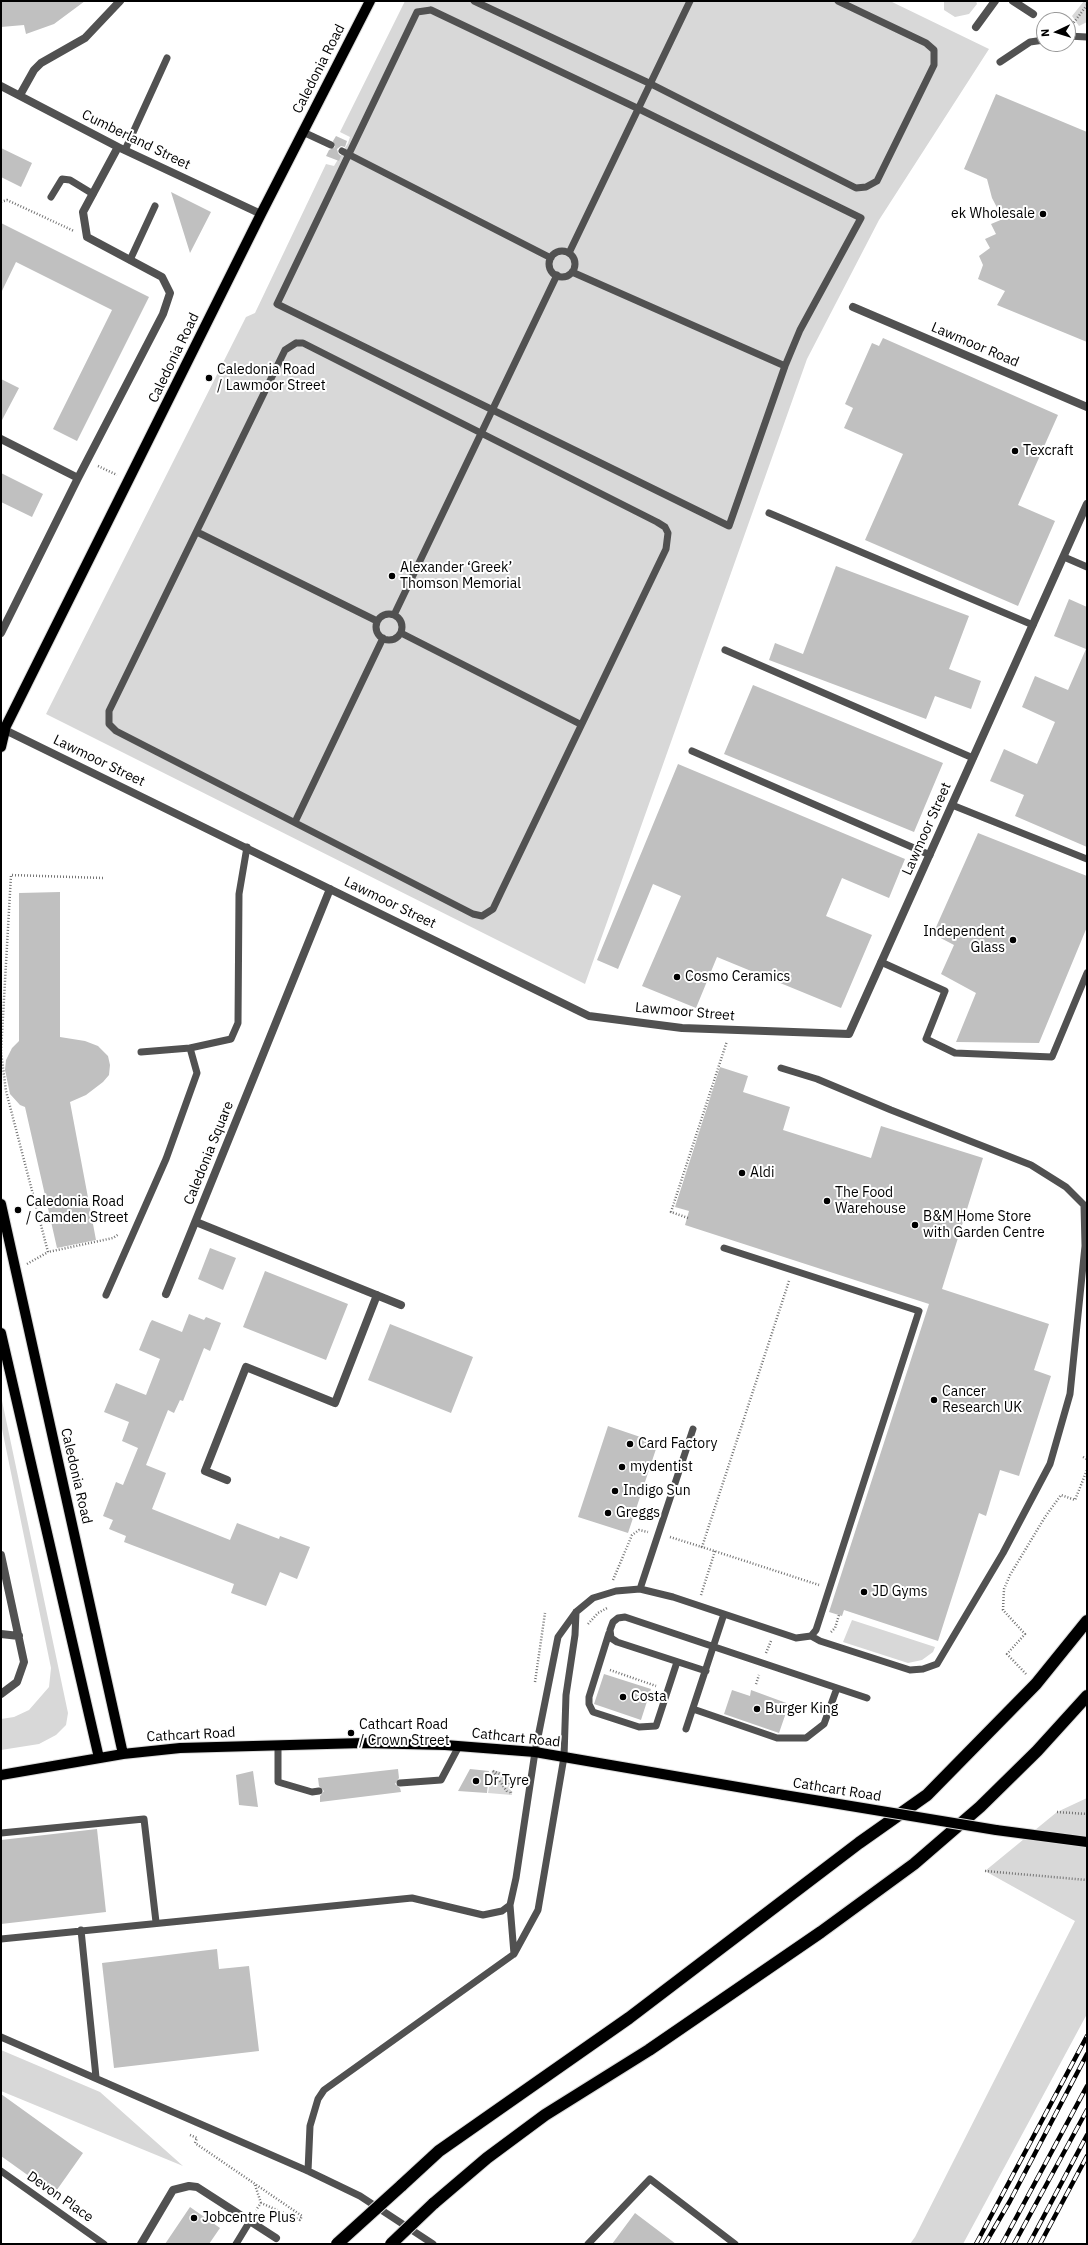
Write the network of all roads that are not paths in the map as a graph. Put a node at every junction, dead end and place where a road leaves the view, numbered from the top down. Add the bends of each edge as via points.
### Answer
1 (120, 1) edge
2 (370, 1) edge
3 (474, 1) edge
4 (690, 1) edge
5 (838, 1) edge
6 (995, 1) edge
7 (1013, 1) edge
8 (1033, 14) dead end
9 (976, 27) dead end
10 (1076, 36) edge
11 (1087, 37) edge
12 (1036, 41) edge
13 (166, 58) dead end
14 (1000, 62) dead end
15 (651, 84) junction
16 (1, 86) edge
17 (20, 95) junction
18 (639, 109) junction
19 (303, 132) junction
20 (331, 145) dead end
21 (122, 149) junction
22 (345, 152) junction
23 (93, 194) junction
24 (51, 196) dead end
25 (155, 206) dead end
26 (261, 214) junction
27 (569, 253) junction
28 (551, 258) junction
29 (130, 260) junction
30 (572, 272) junction
31 (557, 275) junction
32 (853, 307) dead end
33 (785, 366) junction
34 (1087, 407) edge
35 (492, 411) junction
36 (481, 434) junction
37 (1, 439) edge
38 (78, 478) junction
39 (1087, 504) edge
40 (769, 513) dead end
41 (197, 532) junction
42 (1064, 557) junction
43 (1087, 567) edge
44 (394, 615) junction
45 (377, 621) junction
46 (1033, 625) junction
47 (1, 633) edge
48 (401, 633) junction
49 (383, 638) junction
50 (725, 650) dead end
51 (580, 724) junction
52 (3, 733) edge
53 (1, 747) edge
54 (692, 751) dead end
55 (973, 758) junction
56 (952, 805) junction
57 (295, 822) junction
58 (247, 847) junction
59 (930, 855) junction
60 (1087, 859) edge
61 (330, 889) junction
62 (881, 962) junction
63 (1087, 973) edge
64 (190, 1048) junction
65 (142, 1052) dead end
66 (781, 1068) dead end
67 (1, 1204) edge
68 (196, 1222) junction
69 (724, 1248) dead end
70 (166, 1294) dead end
71 (106, 1295) dead end
72 (377, 1295) junction
73 (402, 1305) dead end
74 (1, 1333) edge
75 (693, 1429) dead end
76 (227, 1480) dead end
77 (1, 1555) edge
78 (640, 1589) junction
79 (576, 1612) junction
80 (724, 1614) junction
81 (1087, 1621) edge
82 (610, 1630) junction
83 (1, 1634) edge
84 (19, 1636) junction
85 (811, 1636) junction
86 (714, 1647) junction
87 (677, 1662) junction
88 (706, 1671) junction
89 (837, 1688) junction
90 (1, 1694) edge
91 (1087, 1696) edge
92 (867, 1698) dead end
93 (693, 1708) junction
94 (686, 1728) dead end
95 (278, 1745) junction
96 (459, 1746) junction
97 (535, 1752) junction
98 (123, 1754) junction
99 (564, 1757) junction
100 (99, 1758) junction
101 (1, 1774) edge
102 (400, 1783) dead end
103 (319, 1791) dead end
104 (1, 1833) edge
105 (1087, 1842) edge
106 (510, 1905) junction
107 (156, 1922) junction
108 (81, 1930) junction
109 (1, 1939) edge
110 (514, 1954) junction
111 (1, 2037) edge
112 (96, 2077) junction
113 (1, 2171) edge
114 (308, 2171) junction
115 (250, 2221) junction
116 (276, 2238) dead end
117 (104, 2244) edge
118 (141, 2244) edge
119 (236, 2244) edge
120 (337, 2244) edge
121 (391, 2244) edge
122 (433, 2244) edge
123 (588, 2244) edge
124 (735, 2244) edge

1 - 17 street via 85,38 41,63 34,70
2 - 19 main road, Caledonia Road
3 - 15 lane
4 - 15 lane
5 - 15 lane via 926,43 934,50 934,65 884,168 877,181 866,187 856,188
6 - 9 street
7 - 8 street
10 - 11 lane
12 - 14 lane via 1030,42
13 - 21 lane
15 - 18 lane
16 - 17 street, Cumberland Street
17 - 21 street, Cumberland Street
18 - 22 lane via 431,10 417,12
18 - 27 lane
18 - 33 lane via 861,218 816,298
19 - 20 lane
19 - 26 main road, Caledonia Road
21 - 23 street
21 - 26 street, Cumberland Street
22 - 28 lane
22 - 35 lane via 277,304
23 - 24 lane via 70,180 62,179
23 - 29 street via 83,212 87,237
25 - 29 lane
26 - 52 main road, Caledonia Road
27 - 28 lane via 558,252
27 - 30 lane via 575,264
28 - 31 lane via 550,267
29 - 38 street via 162,277 170,292 162,314
30 - 31 lane via 565,276
30 - 33 lane
31 - 35 lane
32 - 34 street, Lawmoor Road
33 - 35 lane via 729,526
35 - 36 lane
36 - 41 lane via 303,343 290,345 285,350
36 - 44 lane
36 - 51 lane via 657,522 665,527 668,534 666,549
37 - 38 street
38 - 47 street
39 - 42 street, Lawmoor Street
40 - 46 lane
41 - 45 lane
41 - 57 lane via 109,711 109,724 116,731
42 - 43 lane
42 - 46 street, Lawmoor Street
44 - 45 lane via 383,615
44 - 48 lane via 400,621
45 - 49 lane via 376,630
46 - 55 street, Lawmoor Street
48 - 49 lane via 391,639
48 - 51 lane
49 - 57 lane
50 - 55 lane
51 - 57 lane via 493,909 482,916 473,914
52 - 53 main road, Caledonia Road
52 - 58 street, Lawmoor Street
54 - 59 lane
55 - 56 street, Lawmoor Street
56 - 59 street, Lawmoor Street
56 - 60 lane
58 - 61 street, Lawmoor Street
58 - 64 lane via 239,894 238,1023 231,1039
59 - 62 street, Lawmoor Street
61 - 62 street, Lawmoor Street via 588,1016 682,1028 849,1034
61 - 68 street, Caledonia Square
62 - 63 lane via 945,991 926,1039 962,1053 1052,1057
64 - 65 lane
64 - 71 lane via 197,1073 166,1159
66 - 85 lane via 817,1079 1031,1165 1066,1187 1084,1206 1085,1246 1070,1394 1050,1464 1003,1553 937,1664 910,1670 820,1642
67 - 98 main road, Caledonia Road
68 - 70 street
68 - 72 street, Caledonia Square
69 - 85 lane via 919,1311 816,1630
72 - 73 street, Caledonia Square
72 - 76 street via 335,1403 246,1367 205,1471
74 - 100 main road
75 - 78 lane
77 - 84 street
78 - 79 lane via 616,1591 593,1598
78 - 80 lane
79 - 97 lane via 558,1637
79 - 99 lane via 566,1695
80 - 85 lane via 796,1638
80 - 86 lane
81 - 120 highway, bridge via 1036,1684 927,1795 859,1843 629,2018 439,2151
82 - 86 lane via 613,1622 618,1618 625,1618
82 - 87 lane via 611,1638 617,1642
82 - 87 lane via 589,1697 593,1712 638,1727 656,1726
83 - 84 street
84 - 90 street via 24,1662 16,1682
86 - 88 lane
86 - 89 lane
87 - 88 lane
88 - 93 lane
89 - 92 lane
89 - 93 lane via 824,1724 806,1738 777,1738
91 - 121 highway, bridge via 1037,1751 980,1807 914,1864 821,1932 650,2050 545,2115 486,2158
93 - 94 lane
95 - 96 main road, Cathcart Road via 363,1743
95 - 98 main road, Cathcart Road via 180,1748
95 - 103 lane via 278,1782 312,1792
96 - 97 main road, Cathcart Road
96 - 102 lane via 441,1780
97 - 99 main road, Cathcart Road
97 - 106 lane
98 - 100 main road, Cathcart Road
99 - 105 main road, Cathcart Road, bridge via 1024,1835
99 - 110 lane via 538,1910
100 - 101 main road, Cathcart Road
104 - 107 lane via 144,1819
106 - 107 lane via 502,1911 483,1915 412,1898
106 - 110 lane
107 - 108 lane
108 - 109 lane
108 - 112 lane
110 - 114 lane via 324,2090 318,2098 310,2126
111 - 112 lane
112 - 114 lane
113 - 117 lane, Devon Place
114 - 122 lane via 360,2196
115 - 116 street
115 - 118 street via 197,2187 181,2186 174,2190
115 - 119 lane
123 - 124 lane via 650,2179

